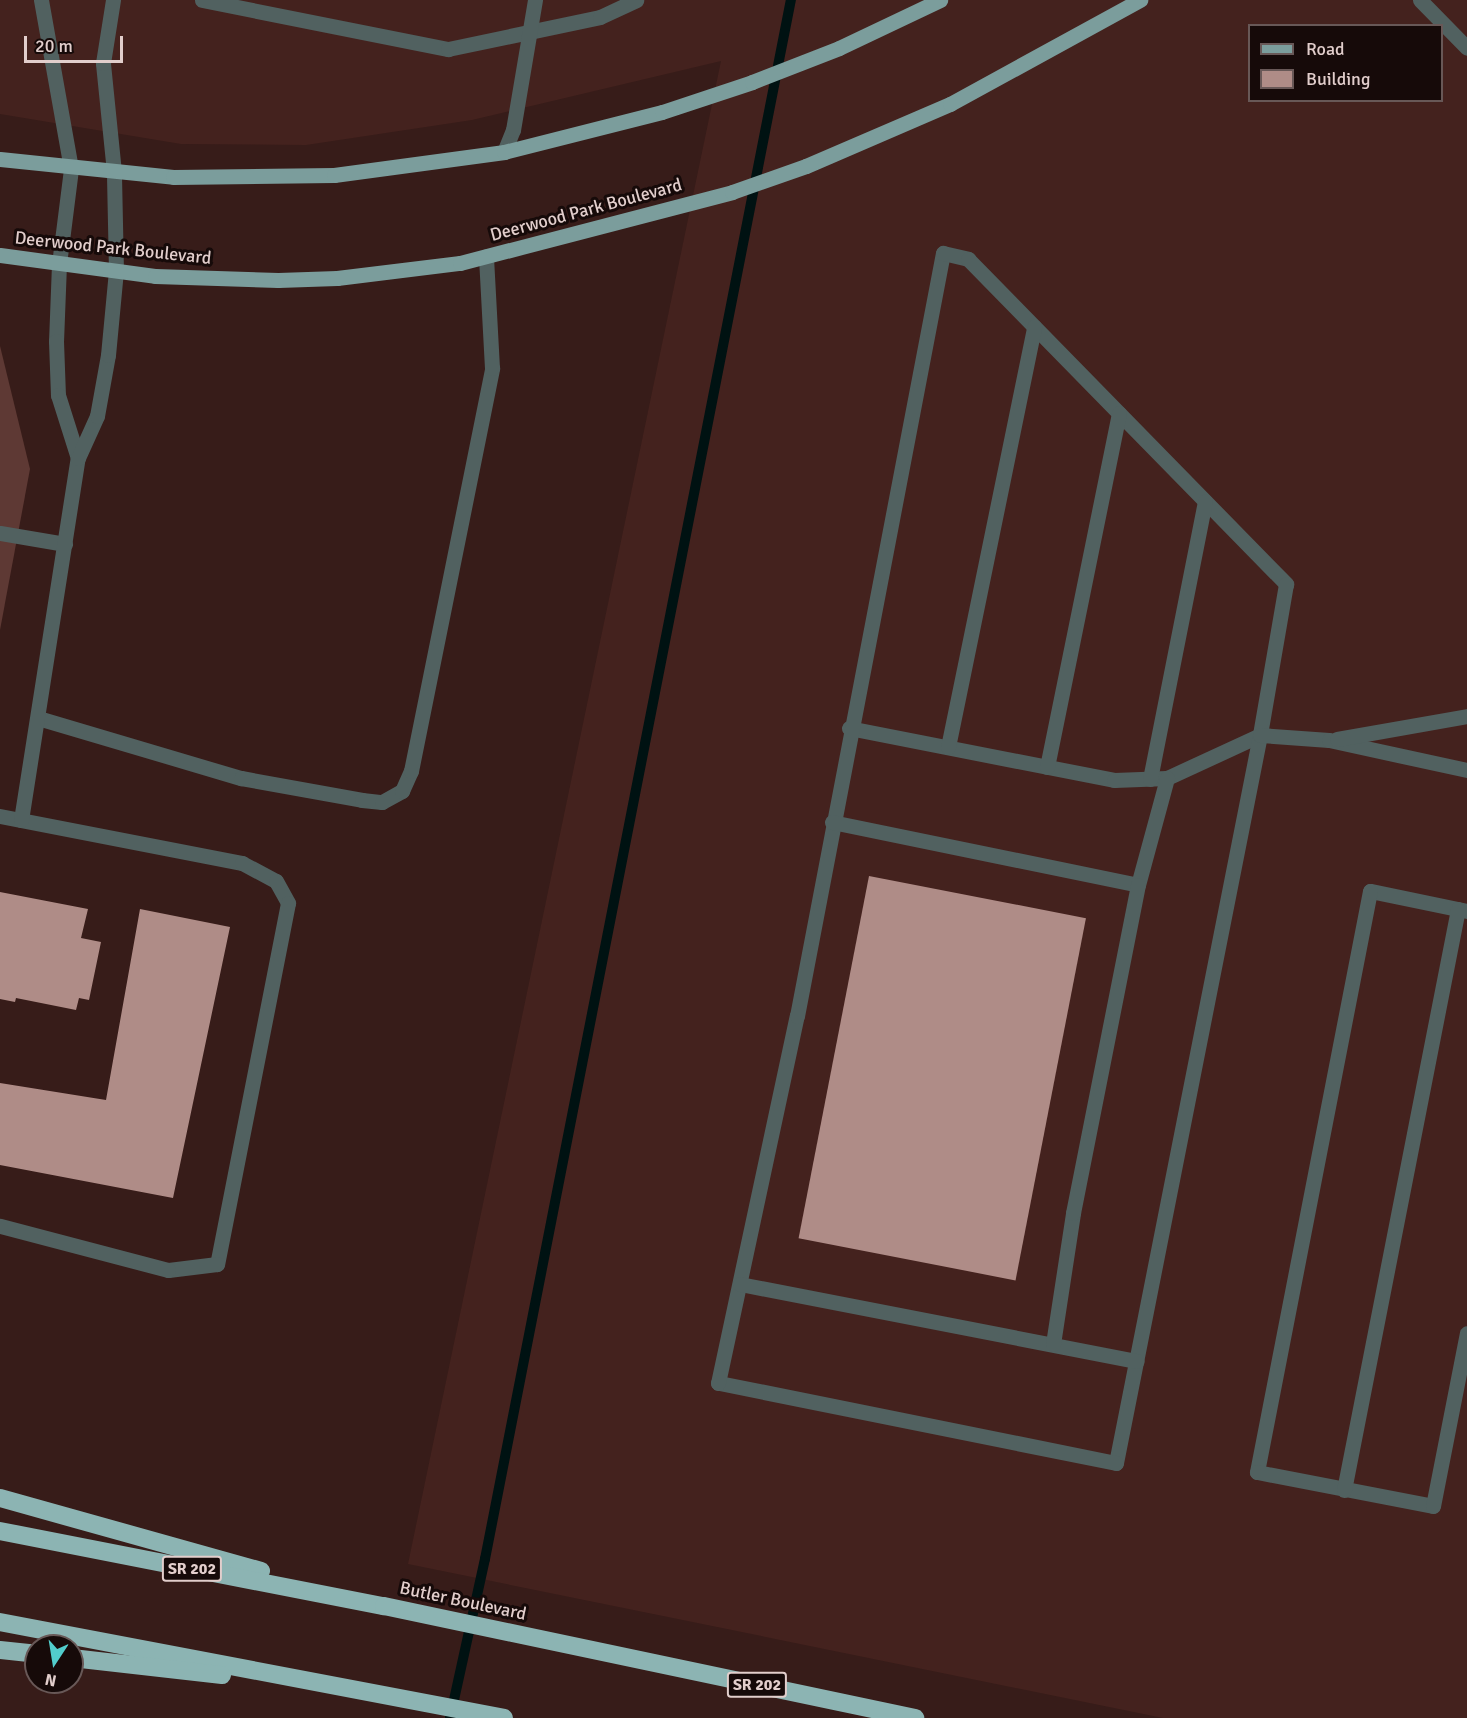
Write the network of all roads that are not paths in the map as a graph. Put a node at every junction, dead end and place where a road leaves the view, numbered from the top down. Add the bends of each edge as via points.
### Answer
1 (41, 0) edge
2 (113, 0) edge
3 (535, 0) edge
4 (636, 0) edge
5 (940, 0) edge
6 (1140, 0) edge
7 (1420, 0) edge
8 (210, 1) edge
9 (529, 29) junction
10 (1467, 48) edge
11 (504, 152) junction
12 (0, 159) edge
13 (71, 169) junction
14 (114, 172) junction
15 (0, 255) edge
16 (486, 256) junction
17 (60, 264) junction
18 (116, 271) junction
19 (1034, 327) junction
20 (1119, 413) junction
21 (78, 458) junction
22 (1205, 501) junction
23 (0, 533) edge
24 (65, 544) junction
25 (1467, 716) edge
26 (38, 718) junction
27 (849, 728) junction
28 (1260, 735) junction
29 (1329, 740) junction
30 (948, 747) junction
31 (1047, 767) junction
32 (1467, 770) edge
33 (1167, 778) junction
34 (1150, 779) junction
35 (0, 816) edge
36 (21, 820) junction
37 (832, 822) junction
38 (1138, 885) junction
39 (1462, 910) edge
40 (0, 1226) edge
41 (740, 1284) junction
42 (1467, 1333) edge
43 (1053, 1344) junction
44 (1137, 1361) junction
45 (1344, 1490) junction
46 (0, 1498) edge
47 (0, 1532) edge
48 (384, 1606) junction
49 (0, 1622) edge
50 (0, 1650) edge
51 (24, 1653) edge
52 (84, 1659) edge
53 (370, 1692) junction
54 (504, 1718) edge
55 (915, 1718) edge

1 - 13 street
2 - 14 street via 103,63
3 - 9 street
4 - 9 street via 600,17
5 - 11 main road via 912,16 774,74 662,112
6 - 16 main road, Deerwood Park Boulevard via 1013,72 875,137 732,192
7 - 10 street
8 - 9 street via 448,49
9 - 11 street via 513,130
11 - 14 main road via 334,175 173,177
12 - 13 main road
13 - 14 main road
13 - 17 street
14 - 18 street
15 - 17 main road, Deerwood Park Boulevard
16 - 18 main road, Deerwood Park Boulevard via 337,278 215,278
16 - 26 street via 492,368 411,771 402,791 382,802 241,778
17 - 18 main road, Deerwood Park Boulevard
17 - 21 street via 58,395
18 - 21 street via 97,417
19 - 20 street
19 - 27 street via 968,259 944,254
19 - 30 street
20 - 22 street
20 - 31 street
21 - 24 street
22 - 28 street via 1286,584
22 - 34 street
23 - 24 street
24 - 26 street
25 - 29 street
26 - 36 street
27 - 30 street
27 - 37 street
28 - 29 street
28 - 33 street
28 - 44 street
29 - 32 street
30 - 31 street
31 - 34 street via 1114,780
33 - 34 street
33 - 38 street
35 - 36 street
36 - 40 street via 242,863 276,881 288,903 217,1264 168,1270
37 - 38 street
37 - 41 street via 797,1016
38 - 43 street via 1073,1213
39 - 45 street
39 - 45 street via 1370,891 1257,1472
41 - 43 street
41 - 44 street via 718,1383 1105,1461 1116,1463
42 - 45 street via 1433,1506
43 - 44 street
46 - 48 highway
47 - 48 highway, Butler Boulevard / SR 202
48 - 55 highway, Butler Boulevard / SR 202
49 - 53 highway
50 - 51 highway
52 - 53 highway
53 - 54 highway

